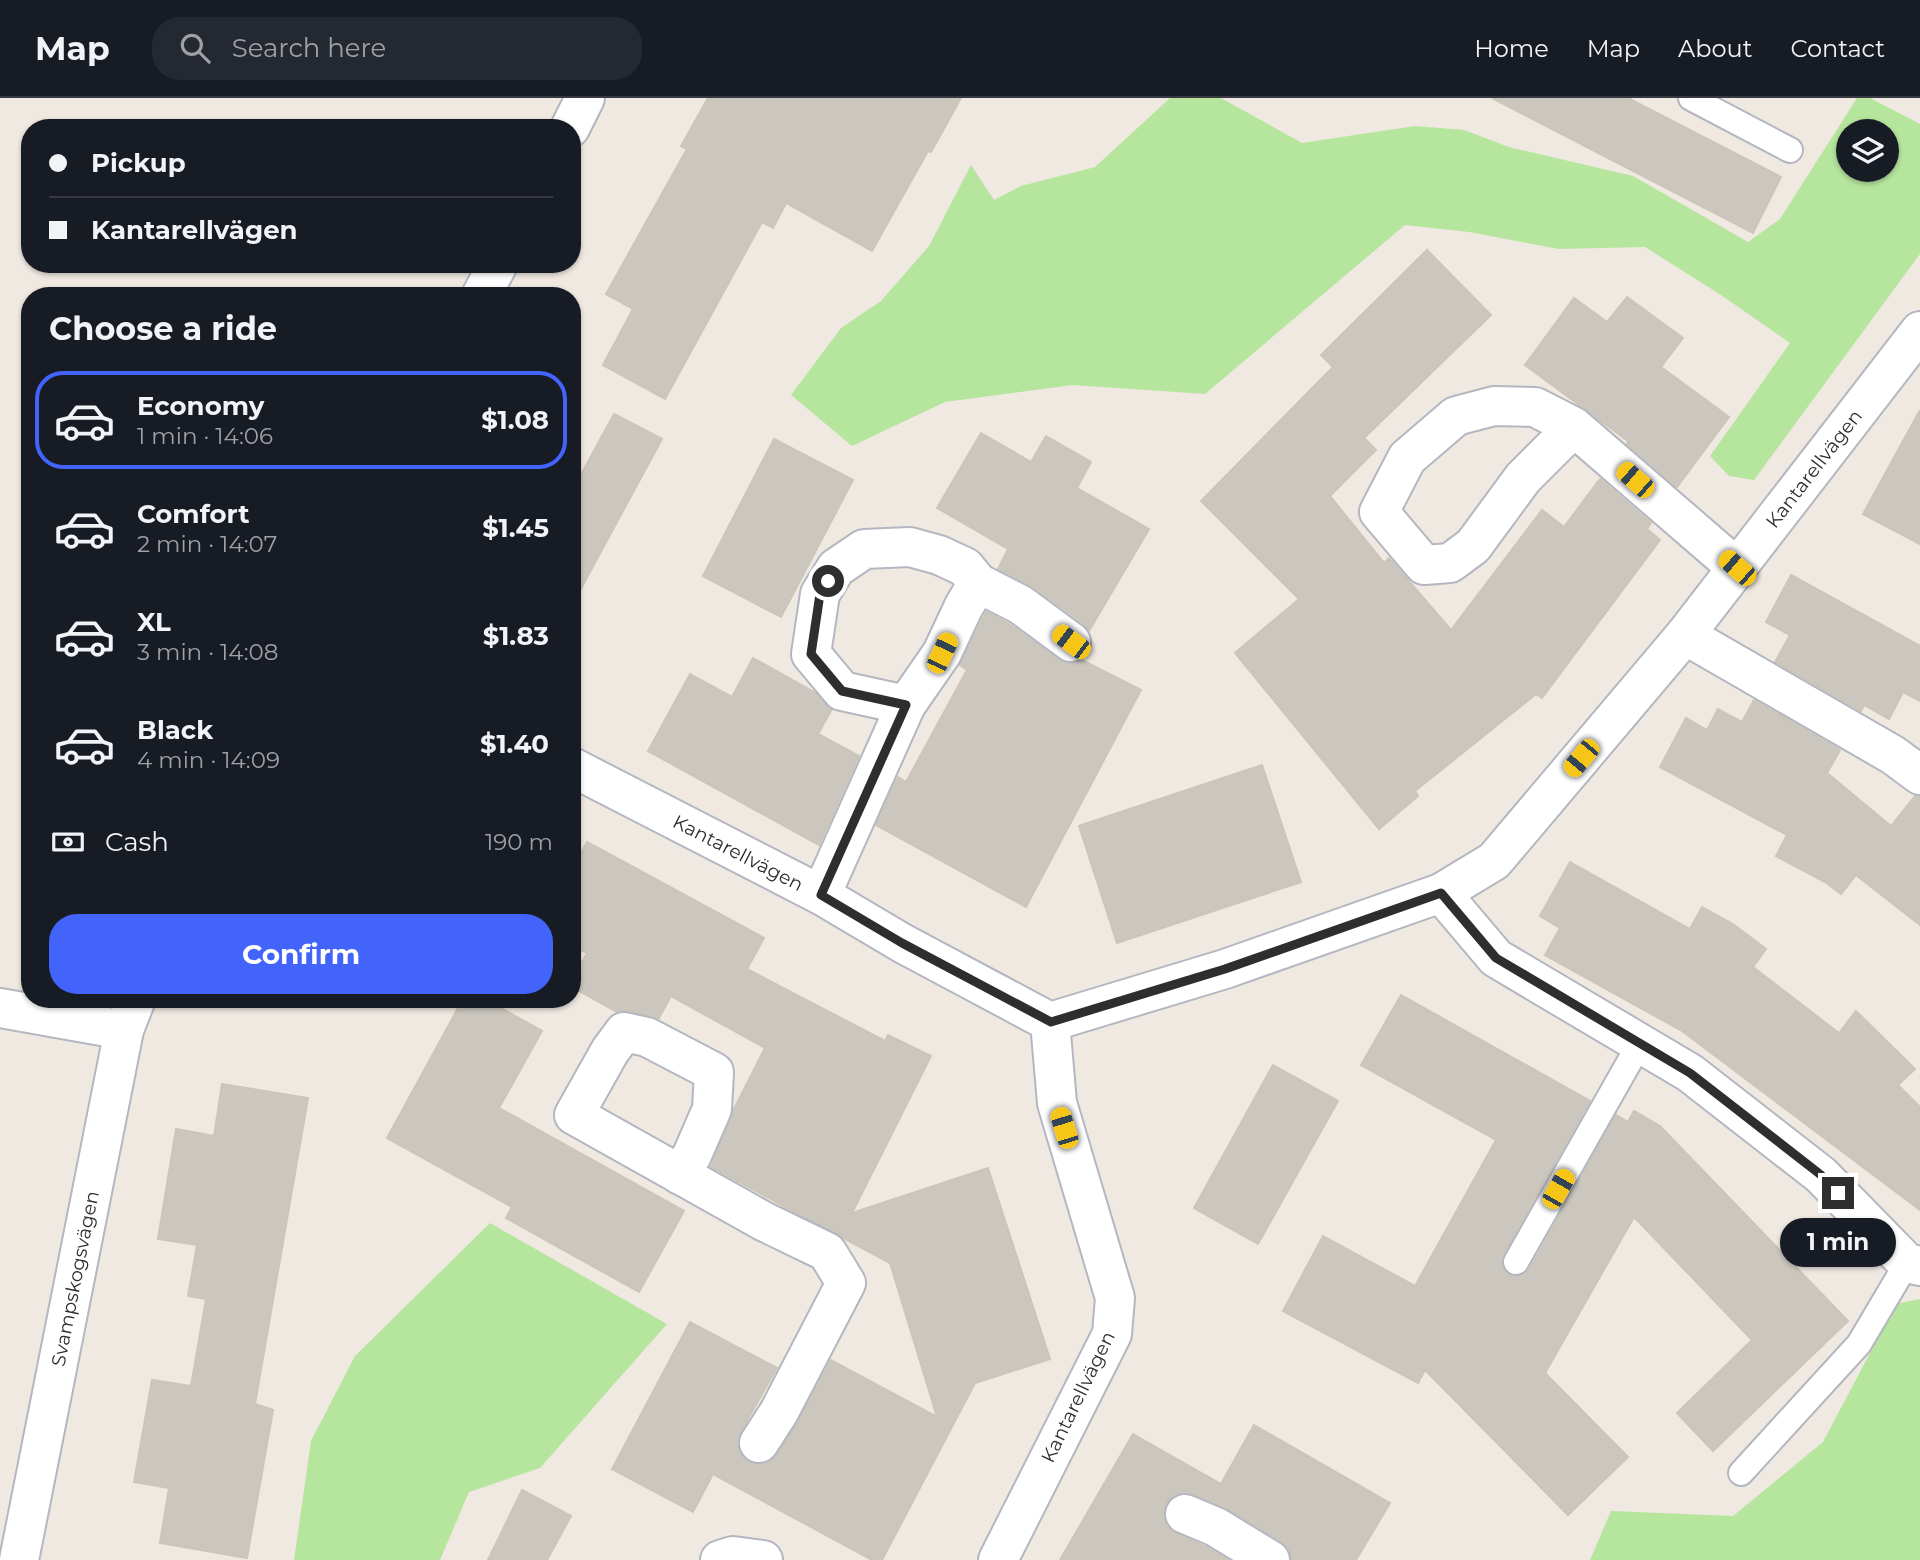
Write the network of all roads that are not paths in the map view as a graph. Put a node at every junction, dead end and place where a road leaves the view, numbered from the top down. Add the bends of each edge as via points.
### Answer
1 (585, 98) edge
2 (1691, 98) edge
3 (574, 119) edge
4 (1790, 150) dead end
5 (1919, 334) edge
6 (1574, 428) junction
7 (1737, 568) junction
8 (978, 583) junction
9 (1685, 635) junction
10 (1071, 642) dead end
11 (906, 705) junction
12 (581, 772) edge
13 (1920, 775) edge
14 (1441, 893) junction
15 (821, 895) junction
16 (0, 1008) edge
17 (130, 1015) edge
18 (1051, 1022) junction
19 (1640, 1043) junction
20 (680, 1175) dead end
21 (1516, 1262) dead end
22 (1914, 1264) edge
23 (780, 1427) dead end
24 (1741, 1473) dead end
25 (14, 1504) edge
26 (1185, 1514) dead end
27 (19, 1560) edge
28 (720, 1560) edge
29 (763, 1560) edge
30 (998, 1560) edge
31 (1270, 1560) edge

1 - 3 street
2 - 4 lane
5 - 7 street, Kantarellvägen
6 - 6 street via 1535,407 1494,406 1456,416 1407,458 1378,512 1424,565 1450,562 1473,546 1523,478
6 - 7 street
7 - 9 street, Kantarellvägen
8 - 10 street via 1021,605
8 - 11 street via 942,653
8 - 11 street via 965,567 910,547 864,549 836,568 825,585 811,654 842,691
9 - 13 street
9 - 14 street, Kantarellvägen via 1494,860
11 - 15 street
12 - 15 street, Kantarellvägen
14 - 18 street, Kantarellvägen via 1225,969
14 - 19 street via 1496,958
15 - 18 street, Kantarellvägen
16 - 17 street
17 - 25 street, Svampskogsvägen
18 - 30 street, Kantarellvägen via 1057,1103 1115,1298 1112,1334
19 - 21 lane
19 - 22 street via 1690,1073 1821,1175
20 - 23 street via 827,1252 846,1283
22 - 24 lane via 1859,1344
25 - 27 street, Svampskogsvägen
26 - 31 street
28 - 29 street via 733,1556

